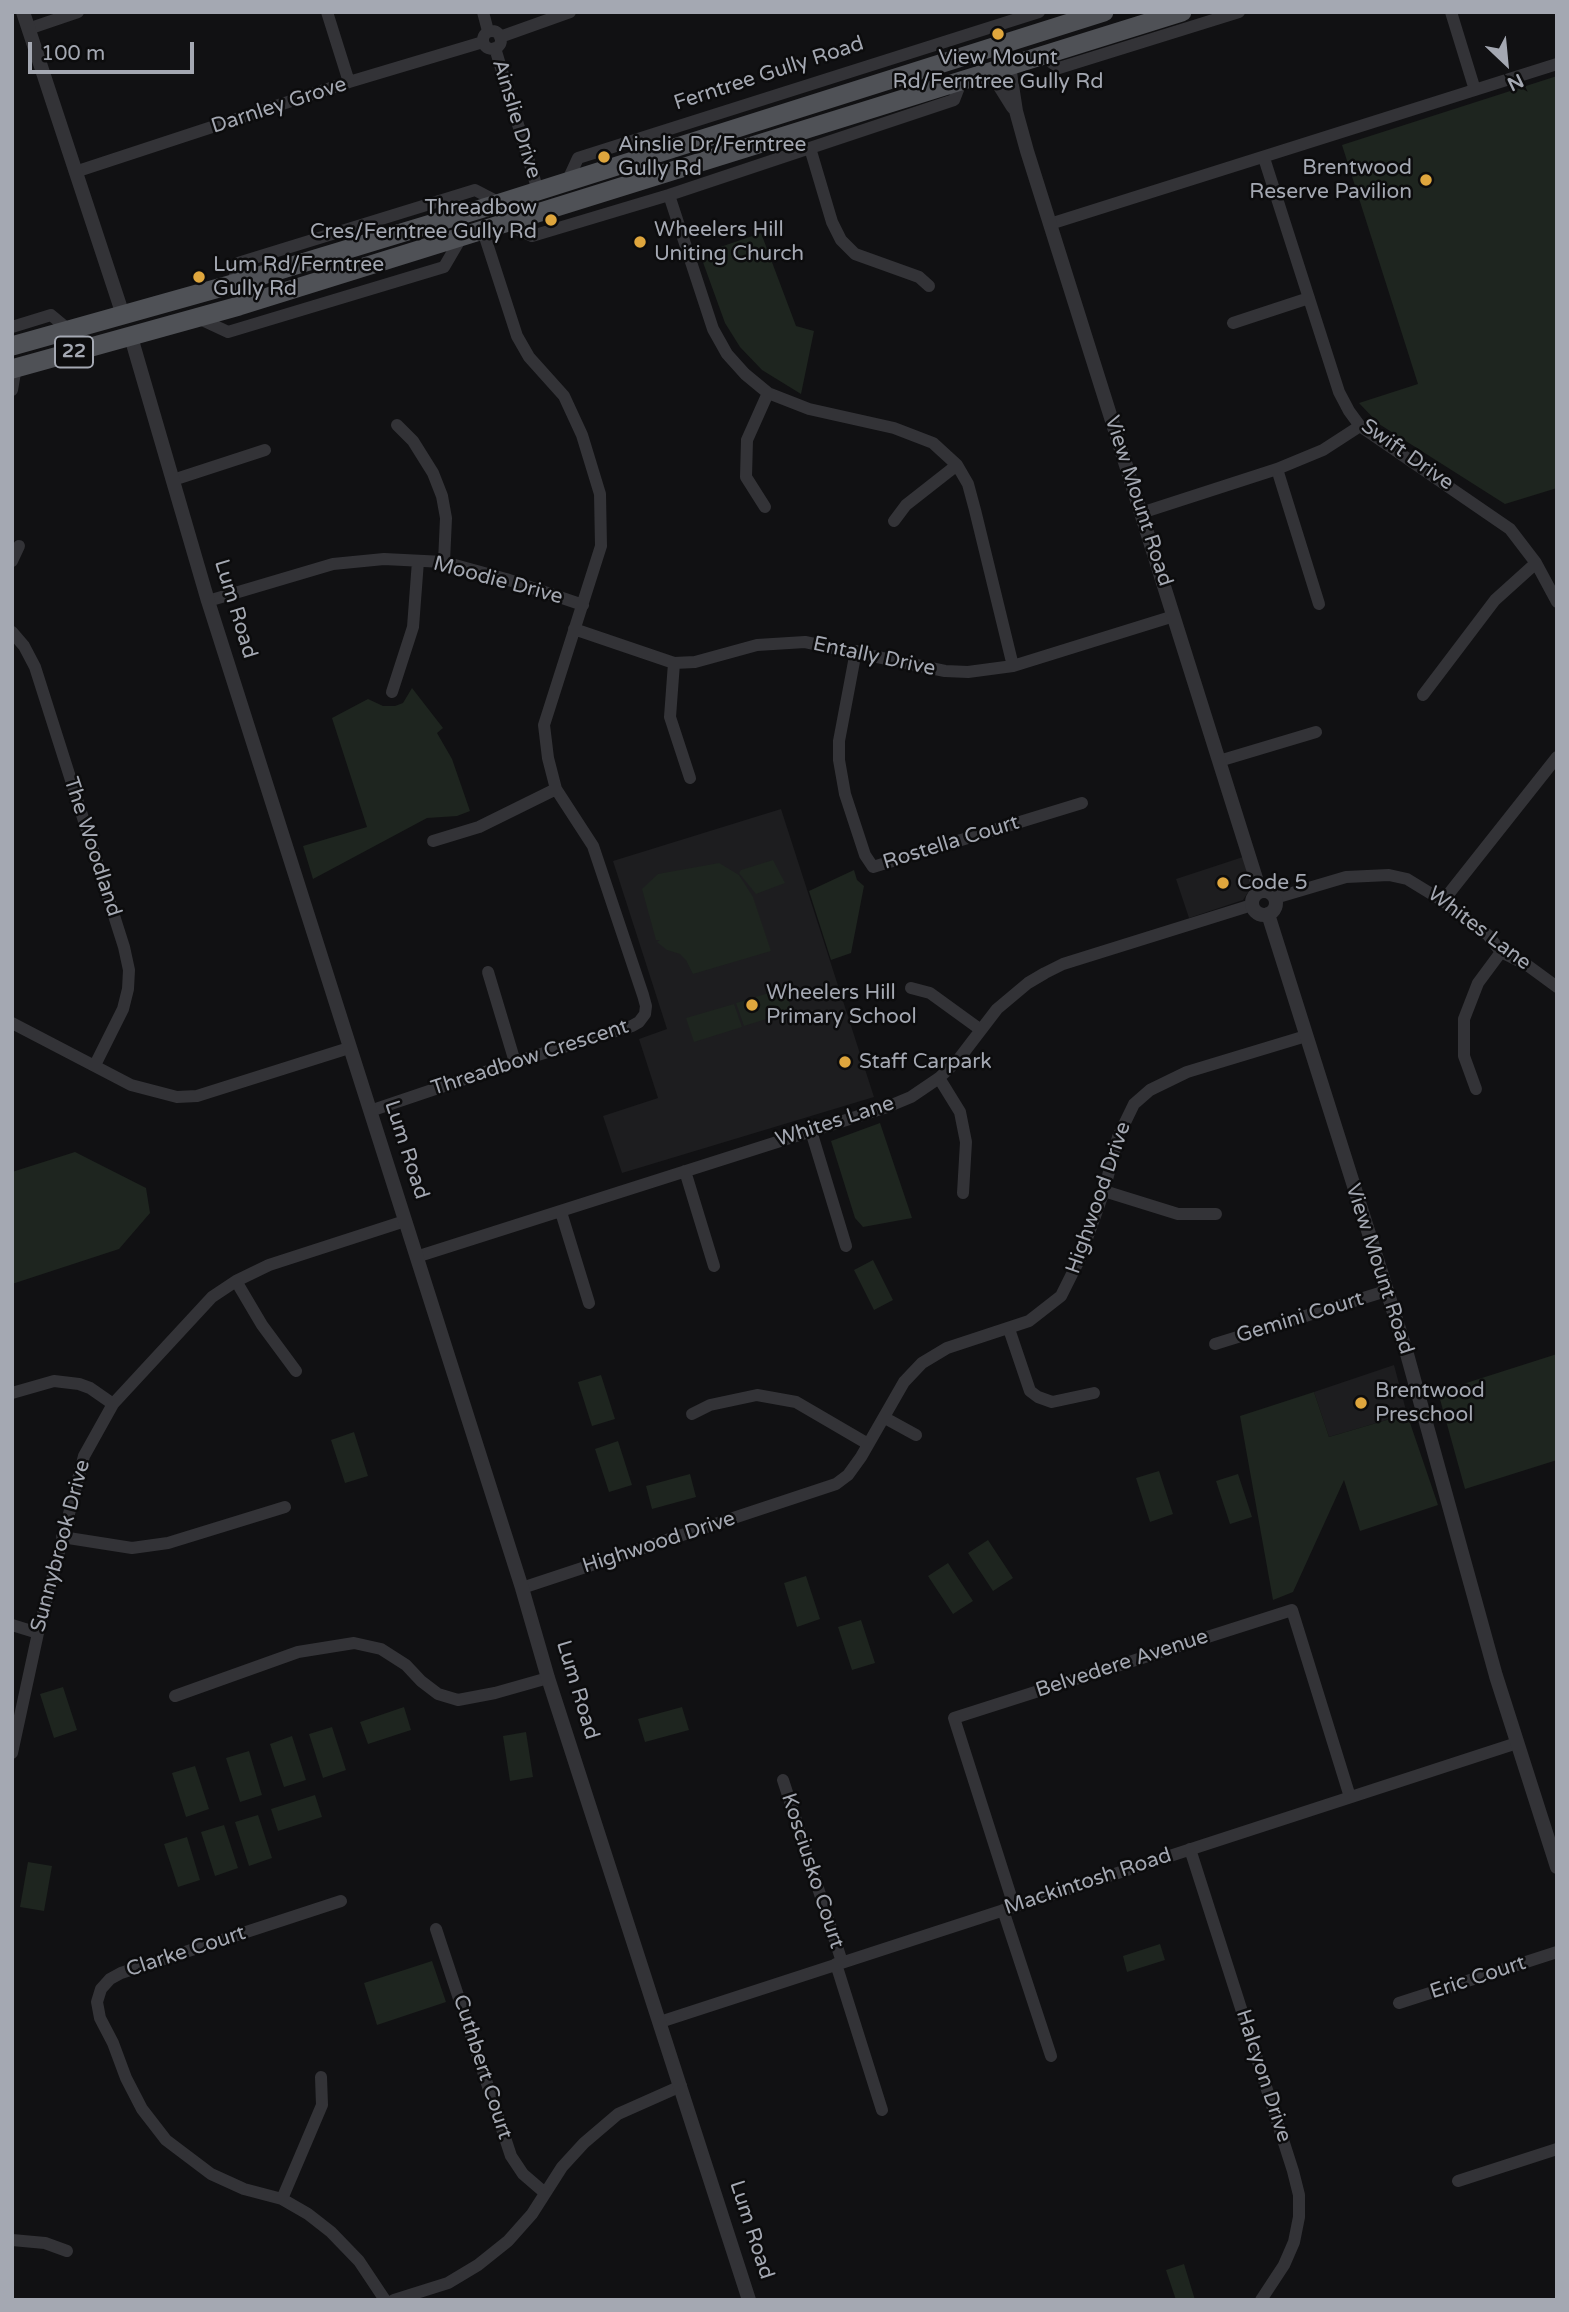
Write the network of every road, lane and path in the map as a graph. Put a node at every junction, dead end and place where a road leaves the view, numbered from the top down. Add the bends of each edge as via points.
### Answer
1 (23, 12) edge
2 (78, 12) edge
3 (327, 12) edge
4 (483, 12) edge
5 (570, 12) edge
6 (1039, 12) edge
7 (1104, 12) edge
8 (1182, 12) edge
9 (1239, 12) edge
10 (1451, 12) edge
11 (1070, 17) edge
12 (28, 29) junction
13 (492, 39) junction
14 (994, 47) junction
15 (1043, 56) junction
16 (1557, 64) edge
17 (1009, 66) junction
18 (984, 74) junction
19 (349, 82) junction
20 (961, 82) junction
21 (1475, 90) junction
22 (1016, 111) junction
23 (810, 148) junction
24 (1264, 158) junction
25 (75, 172) junction
26 (567, 182) junction
27 (538, 191) junction
28 (669, 195) junction
29 (545, 212) junction
30 (507, 223) junction
31 (1050, 224) junction
32 (483, 231) junction
33 (461, 238) junction
34 (233, 284) junction
35 (929, 286) dead end
36 (1308, 298) junction
37 (239, 306) junction
38 (123, 315) junction
39 (198, 318) junction
40 (1233, 323) dead end
41 (12, 327) edge
42 (69, 330) junction
43 (131, 337) junction
44 (12, 346) edge
45 (14, 363) edge
46 (12, 390) edge
47 (768, 393) junction
48 (397, 425) dead end
49 (1360, 426) junction
50 (265, 450) dead end
51 (957, 465) junction
52 (1277, 469) junction
53 (173, 480) junction
54 (765, 507) dead end
55 (1141, 513) junction
56 (894, 521) dead end
57 (19, 546) dead end
58 (12, 561) edge
59 (418, 561) junction
60 (444, 562) junction
61 (1536, 563) junction
62 (208, 601) junction
63 (1557, 602) edge
64 (1319, 604) dead end
65 (583, 605) junction
66 (1174, 617) junction
67 (575, 629) junction
68 (12, 632) edge
69 (856, 651) junction
70 (674, 663) junction
71 (1013, 666) junction
72 (392, 692) dead end
73 (1423, 695) dead end
74 (1316, 732) dead end
75 (1557, 757) edge
76 (1219, 761) junction
77 (690, 778) dead end
78 (556, 789) junction
79 (1082, 803) dead end
80 (433, 841) dead end
81 (1260, 891) junction
82 (1275, 898) junction
83 (1443, 901) junction
84 (1252, 905) junction
85 (1268, 914) junction
86 (1502, 952) junction
87 (488, 972) dead end
88 (1557, 987) edge
89 (911, 988) dead end
90 (12, 1023) edge
91 (981, 1030) junction
92 (1306, 1036) junction
93 (349, 1048) junction
94 (514, 1062) junction
95 (95, 1065) junction
96 (939, 1078) junction
97 (1476, 1089) dead end
98 (370, 1111) junction
99 (811, 1131) junction
100 (685, 1171) junction
101 (1104, 1191) junction
102 (963, 1193) dead end
103 (561, 1212) junction
104 (1216, 1214) dead end
105 (405, 1221) junction
106 (846, 1246) dead end
107 (416, 1257) junction
108 (715, 1266) dead end
109 (236, 1280) junction
110 (1385, 1291) junction
111 (589, 1303) dead end
112 (1009, 1329) junction
113 (1215, 1344) dead end
114 (296, 1371) dead end
115 (12, 1393) edge
116 (1094, 1393) dead end
117 (113, 1404) junction
118 (692, 1414) dead end
119 (885, 1418) junction
120 (916, 1435) dead end
121 (868, 1444) junction
122 (285, 1507) dead end
123 (62, 1537) junction
124 (522, 1588) junction
125 (12, 1625) edge
126 (38, 1633) junction
127 (548, 1678) junction
128 (174, 1696) dead end
129 (1517, 1743) junction
130 (12, 1753) edge
131 (783, 1780) dead end
132 (1350, 1797) junction
133 (1191, 1849) junction
134 (1557, 1867) edge
135 (341, 1902) dead end
136 (1009, 1908) junction
137 (436, 1929) dead end
138 (1557, 1952) edge
139 (839, 1963) junction
140 (1399, 2003) dead end
141 (660, 2022) junction
142 (1051, 2056) dead end
143 (321, 2077) dead end
144 (681, 2086) junction
145 (882, 2110) dead end
146 (1557, 2149) edge
147 (1458, 2181) dead end
148 (545, 2193) junction
149 (282, 2199) junction
150 (12, 2240) edge
151 (66, 2250) dead end
152 (385, 2300) edge
153 (394, 2300) edge
154 (749, 2300) edge
155 (1261, 2300) edge

1 - 12 street, Lum Road
2 - 12 street
3 - 19 street
4 - 13 street, Ainslie Drive
5 - 13 street, Darnley Grove
6 - 26 street, Ferntree Gully Road via 578,158
7 - 11 main road, Ferntree Gully Road / 22
8 - 15 main road, 22
9 - 15 street via 1059,68
10 - 21 street
11 - 14 main road, Ferntree Gully Road / 22
12 - 25 street, Lum Road
13 - 19 street, Darnley Grove
13 - 27 street, Ainslie Drive
14 - 17 main road
14 - 26 main road, Ferntree Gully Road / 22
15 - 17 main road, 22
16 - 21 street
17 - 18 main road, 22
17 - 22 street, View Mount Road
18 - 20 main road, 22
18 - 22 street, View Mount Road via 998,82
19 - 25 street, Darnley Grove
20 - 23 street via 954,100
20 - 29 main road, 22
21 - 24 street
22 - 31 street, View Mount Road
23 - 28 street
23 - 35 street via 841,240 855,254 919,276
24 - 31 street
24 - 36 street, Swift Drive
25 - 38 street, Lum Road
26 - 27 main road, Ferntree Gully Road / 22
27 - 29 main road
27 - 34 main road, Ferntree Gully Road / 22
28 - 30 street via 532,236
28 - 47 street via 713,330 727,354
29 - 30 main road, 22
30 - 32 main road, 22
31 - 55 street, View Mount Road
32 - 33 main road, 22
32 - 65 street, Threadbow Crescent via 517,336 529,357 564,396 600,494 601,546
33 - 37 main road, 22
33 - 39 street via 444,267 228,332
34 - 37 main road
34 - 38 main road, Ferntree Gully Road / 22
36 - 40 street
36 - 49 street, Swift Drive via 1339,392
37 - 39 main road, 22
38 - 42 main road, Ferntree Gully Road / 22
38 - 43 main road, Lum Road
39 - 43 main road, 22
41 - 42 street via 51,315
42 - 44 main road, Ferntree Gully Road / 22
43 - 45 main road, 22
43 - 53 street, Lum Road
45 - 46 street
47 - 51 street via 809,410 907,433 933,443
47 - 54 street via 747,440 746,453 746,477
48 - 60 street via 413,440 442,496
49 - 52 street via 1323,450
49 - 61 street, Swift Drive via 1497,518 1519,537
50 - 53 street
51 - 56 street via 905,505
51 - 71 street via 968,484
52 - 55 street
52 - 64 street
53 - 62 street, Lum Road
55 - 66 street, View Mount Road
57 - 58 street
59 - 60 street, Moodie Drive
59 - 62 street, Moodie Drive via 333,564
59 - 72 street via 413,627
60 - 65 street, Moodie Drive
61 - 63 street, Swift Drive
61 - 73 street via 1495,600
62 - 93 street, Lum Road
65 - 67 street, Threadbow Crescent
66 - 71 street, Entally Drive
66 - 76 street, View Mount Road
67 - 70 street, Entally Drive
67 - 78 street, Threadbow Crescent via 544,725
68 - 95 street, The Woodland via 35,667 129,970 123,1009
69 - 70 street, Entally Drive via 782,642
69 - 71 street, Entally Drive via 945,671
69 - 79 street, Rostella Court via 839,760 845,794 873,867
70 - 77 street via 670,717
74 - 76 street
75 - 83 street
76 - 81 street, View Mount Road
78 - 80 street via 479,827
78 - 94 street, Threadbow Crescent via 593,846 643,995 645,1014 632,1026
81 - 82 street
81 - 84 street
82 - 83 street, Whites Lane via 1346,877 1389,875 1407,879
82 - 85 street via 1275,908
83 - 86 street, Whites Lane via 1488,935
84 - 85 street via 1257,913
84 - 91 street, Whites Lane via 1054,968 1013,994
85 - 92 street, View Mount Road
86 - 88 street, Whites Lane
86 - 97 street via 1478,983 1464,1018 1464,1056
87 - 94 street
89 - 91 street via 930,993
90 - 95 street
91 - 96 street, Whites Lane
92 - 101 street, Highwood Drive via 1187,1072 1150,1090 1125,1120
92 - 110 street, View Mount Road
93 - 95 street via 197,1096 177,1097 131,1085
93 - 98 street, Lum Road
94 - 98 street, Threadbow Crescent
96 - 99 street, Whites Lane via 887,1107
96 - 102 street via 960,1112 966,1142
98 - 105 street, Lum Road
99 - 100 street, Whites Lane
99 - 106 street
100 - 103 street, Whites Lane
100 - 108 street
101 - 104 street via 1178,1214
101 - 112 street, Highwood Drive via 1061,1296 1029,1321
103 - 107 street, Whites Lane
103 - 111 street
105 - 107 street, Lum Road
105 - 109 street, Sunnybrook Drive via 268,1265
107 - 124 street, Lum Road
109 - 114 street
109 - 117 street, Sunnybrook Drive via 212,1297
110 - 113 street, Gemini Court
110 - 129 street, View Mount Road via 1424,1410
112 - 116 street via 1030,1391 1052,1402
112 - 119 street, Highwood Drive via 947,1348 922,1363 904,1382
115 - 117 street via 66,1382 90,1388
117 - 123 street, Sunnybrook Drive via 84,1456
118 - 121 street via 710,1405 757,1395 796,1402
119 - 120 street
119 - 121 street, Highwood Drive
121 - 124 street, Highwood Drive via 848,1475 828,1488
122 - 123 street via 168,1544 132,1548
123 - 126 street, Sunnybrook Drive
124 - 127 street, Lum Road
125 - 126 street
126 - 130 street, Sunnybrook Drive
127 - 128 street via 458,1700 438,1694 381,1649 354,1643 298,1652
127 - 141 street, Lum Road
129 - 132 street, Mackintosh Road
129 - 134 street, View Mount Road
131 - 139 street, Kosciusko Court
132 - 133 street, Mackintosh Road
132 - 136 street, Belvedere Avenue via 1292,1610 954,1718
133 - 136 street, Mackintosh Road
133 - 155 street, Halcyon Drive via 1299,2195 1294,2242
135 - 149 street, Clarke Court via 121,1973 110,1979 97,2002 126,2078 166,2140 211,2174
136 - 139 street, Mackintosh Road
136 - 142 street
137 - 148 street, Cuthbert Court via 511,2156
138 - 140 street, Eric Court
139 - 141 street, Mackintosh Road
139 - 145 street, Kosciusko Court
141 - 144 street, Lum Road
143 - 149 street via 322,2105
144 - 148 street via 618,2114 584,2143
144 - 154 street, Lum Road
146 - 147 street
148 - 153 street via 508,2241 478,2265 448,2283
149 - 152 street, Clarke Court via 331,2232 359,2261
150 - 151 street

